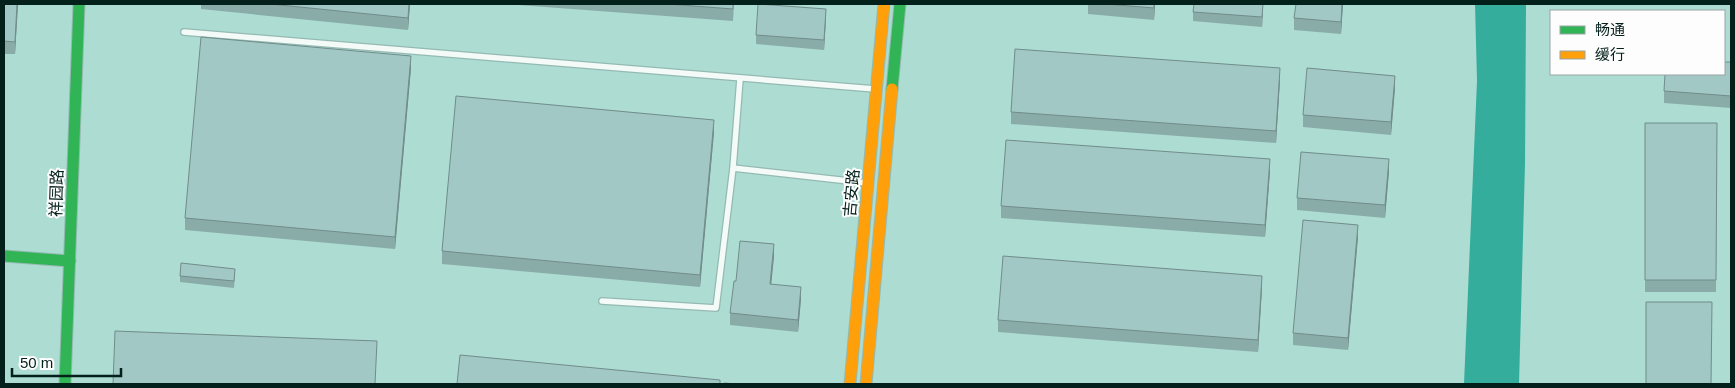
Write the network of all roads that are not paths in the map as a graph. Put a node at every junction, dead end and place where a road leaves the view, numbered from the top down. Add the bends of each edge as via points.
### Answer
1 (79, 4) edge
2 (884, 4) edge
3 (900, 4) edge
4 (184, 32) dead end
5 (740, 79) junction
6 (877, 89) junction
7 (892, 91) junction
8 (733, 168) junction
9 (868, 183) junction
10 (884, 185) junction
11 (4, 256) edge
12 (70, 261) junction
13 (602, 301) dead end
14 (65, 384) edge
15 (850, 384) edge
16 (866, 384) edge

1 - 12 street, 祥园路
2 - 6 street, 吉安路
3 - 7 street, 吉安路
4 - 5 lane
5 - 6 lane
5 - 8 lane
6 - 7 lane
6 - 9 street, 吉安路
7 - 10 street, 吉安路
8 - 9 lane
8 - 13 lane via 716,308
9 - 10 lane
9 - 15 street, 吉安路
10 - 16 street, 吉安路
11 - 12 street
12 - 14 street, 祥园路

